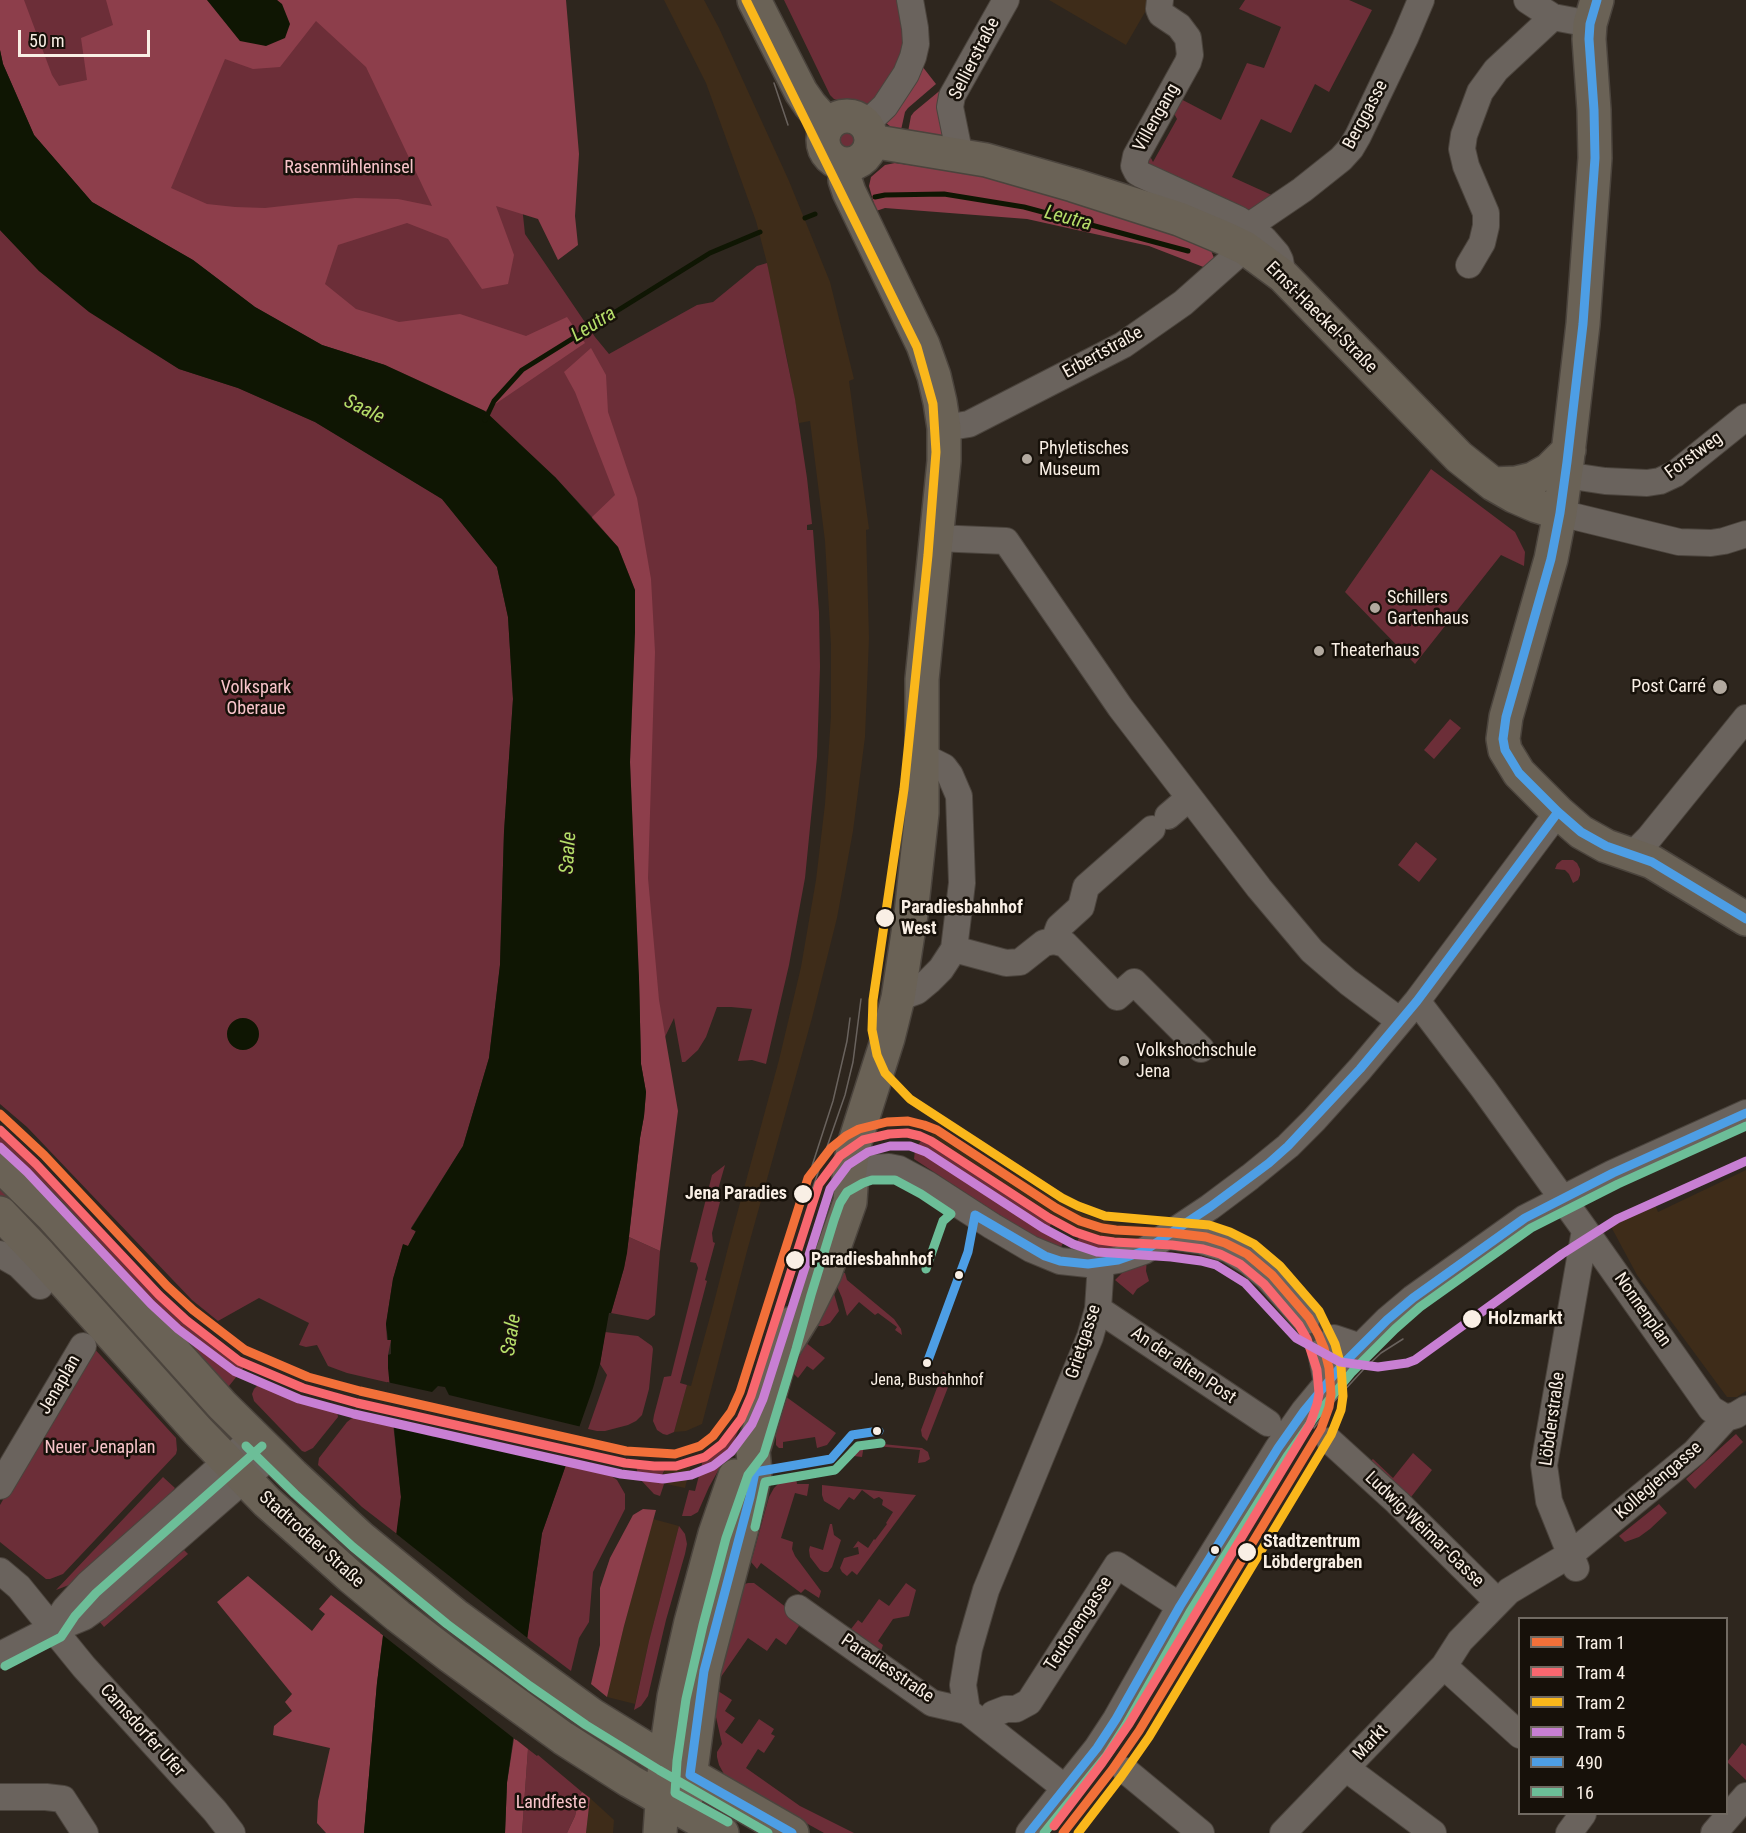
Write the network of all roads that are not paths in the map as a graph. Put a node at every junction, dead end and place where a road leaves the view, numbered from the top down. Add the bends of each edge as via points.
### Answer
1 (754, 0) edge
2 (910, 0) edge
3 (1006, 0) edge
4 (1160, 0) edge
5 (1421, 0) edge
6 (1527, 0) edge
7 (1593, 12) edge
8 (1553, 17) junction
9 (828, 125) junction
10 (869, 133) junction
11 (960, 156) junction
12 (846, 164) junction
13 (1247, 237) junction
14 (1469, 265) dead end
15 (1746, 417) edge
16 (944, 437) junction
17 (1576, 468) junction
18 (1493, 484) junction
19 (1560, 513) junction
20 (1746, 534) edge
21 (935, 538) junction
22 (1746, 718) edge
23 (922, 756) junction
24 (1189, 798) junction
25 (1558, 812) junction
26 (1632, 855) junction
27 (1746, 919) edge
28 (1053, 941) junction
29 (954, 949) junction
30 (898, 998) junction
31 (1417, 1000) junction
32 (1400, 1021) junction
33 (1201, 1049) dead end
34 (1746, 1113) edge
35 (0, 1165) edge
36 (849, 1177) junction
37 (1556, 1202) junction
38 (0, 1213) edge
39 (1585, 1230) junction
40 (1168, 1236) junction
41 (0, 1254) edge
42 (1101, 1263) junction
43 (40, 1286) dead end
44 (1098, 1309) junction
45 (1306, 1321) tunnel mouth
46 (83, 1346) dead end
47 (1361, 1347) junction
48 (1327, 1383) junction
49 (1736, 1413) edge
50 (1268, 1423) dead end
51 (1330, 1442) dead end
52 (263, 1446) junction
53 (237, 1470) junction
54 (0, 1486) edge
55 (1574, 1563) junction
56 (0, 1571) edge
57 (1498, 1602) junction
58 (1180, 1606) junction
59 (798, 1608) dead end
60 (52, 1628) junction
61 (0, 1656) edge
62 (1444, 1665) junction
63 (976, 1718) junction
64 (1518, 1733) edge
65 (678, 1767) junction
66 (609, 1768) junction
67 (1347, 1769) junction
68 (1126, 1771) dead end
69 (1065, 1788) junction
70 (0, 1797) edge
71 (1735, 1806) edge
72 (677, 1815) edge
73 (1583, 1815) edge
74 (85, 1833) edge
75 (232, 1833) edge
76 (648, 1833) edge
77 (660, 1833) edge
78 (723, 1833) edge
79 (792, 1833) edge
80 (1029, 1833) edge
81 (1201, 1833) edge
82 (1283, 1833) edge
83 (1433, 1833) edge
84 (1569, 1833) edge
85 (1714, 1833) edge

1 - 9 main road via 801,92
2 - 10 street via 916,44 913,57
3 - 11 street, Sellierstraße via 952,96 950,107
4 - 13 street, Villengang via 1161,14 1188,38 1190,55 1134,166 1142,175 1238,219
5 - 13 street, Berggasse via 1351,148
6 - 8 street
7 - 8 street
7 - 17 main road via 1589,39 1595,158
8 - 14 street via 1496,70 1480,92 1464,135 1466,166 1486,213 1482,243
9 - 10 main road via 849,115 861,120
9 - 12 main road via 823,135 826,152
10 - 11 main road, Ernst-Haeckel-Straße
10 - 12 main road via 868,152 857,162
11 - 13 main road, Ernst-Haeckel-Straße via 1073,185 1179,219 1224,238
12 - 16 main road via 849,192 930,364
13 - 16 street, Erbertstraße via 1189,298 1123,345
13 - 18 main road, Ernst-Haeckel-Straße via 1433,432
15 - 17 street, Forstweg via 1675,474 1660,481 1647,483
16 - 21 main road
17 - 18 main road via 1549,470 1516,483
17 - 19 main road
18 - 19 main road, Ernst-Haeckel-Straße via 1526,502
19 - 20 street via 1679,542 1711,543
19 - 25 main road via 1503,739 1514,768
21 - 23 main road via 922,679
21 - 24 street via 1006,541 1114,698
22 - 26 street
23 - 29 street via 944,767 959,796 962,883
23 - 30 main road via 922,813
24 - 28 street via 1086,887 1081,907 1059,927
24 - 32 street via 1312,951
25 - 26 main road via 1598,842
25 - 31 street
26 - 27 main road via 1652,862
28 - 29 street via 1013,963
28 - 33 street via 1065,944 1117,997 1134,982
29 - 30 street via 929,981
30 - 36 main road via 853,1148
31 - 32 street
31 - 37 street, Nonnenplan via 1464,1062
32 - 40 street via 1288,1146
34 - 37 street
35 - 52 main road, Stadtrodaer Straße via 52,1216
36 - 42 street via 870,1168 899,1169 1031,1249 1060,1261
36 - 65 main road via 850,1202 825,1273 785,1346 753,1451 750,1497
37 - 39 street, Nonnenplan
37 - 47 street via 1525,1218 1413,1298
38 - 53 main road, Stadtrodaer Straße
39 - 49 street, Nonnenplan via 1711,1409
39 - 55 street, Löbderstraße via 1544,1465 1549,1501
40 - 42 street via 1132,1256
40 - 45 street via 1228,1249 1268,1277
41 - 43 street via 19,1265
42 - 44 street, Grietgasse
44 - 50 street, An der alten Post
44 - 63 street, Grietgasse via 986,1590 963,1685
46 - 54 street, Jenaplan
47 - 48 street
47 - 48 street via 1328,1345
48 - 58 street via 1278,1448
49 - 55 street, Kollegiengasse
51 - 57 street, Ludwig-Weimar-Gasse via 1355,1453 1397,1502
52 - 53 street
52 - 65 main road, Stadtrodaer Straße via 361,1538 455,1615 592,1715
53 - 60 street via 88,1584
53 - 66 main road, Stadtrodaer Straße via 276,1510 398,1616
55 - 57 street via 1509,1591
56 - 60 street, Camsdorfer Ufer via 19,1587
57 - 62 street, Markt via 1460,1641
58 - 63 street, Teutonengasse via 1117,1565 1029,1702
58 - 69 street via 1116,1719
59 - 63 street, Paradiesstraße via 932,1703
60 - 61 street
60 - 75 street, Camsdorfer Ufer
62 - 64 street
62 - 67 street, Markt
63 - 69 street, Paradiesstraße
65 - 72 main road
65 - 79 main road, Stadtrodaer Straße
66 - 72 main road
66 - 76 main road, Stadtrodaer Straße
67 - 82 street
67 - 83 street, Markt
68 - 81 street
69 - 80 street
70 - 74 street via 63,1799
71 - 85 street
72 - 77 main road
72 - 78 main road
73 - 84 street

